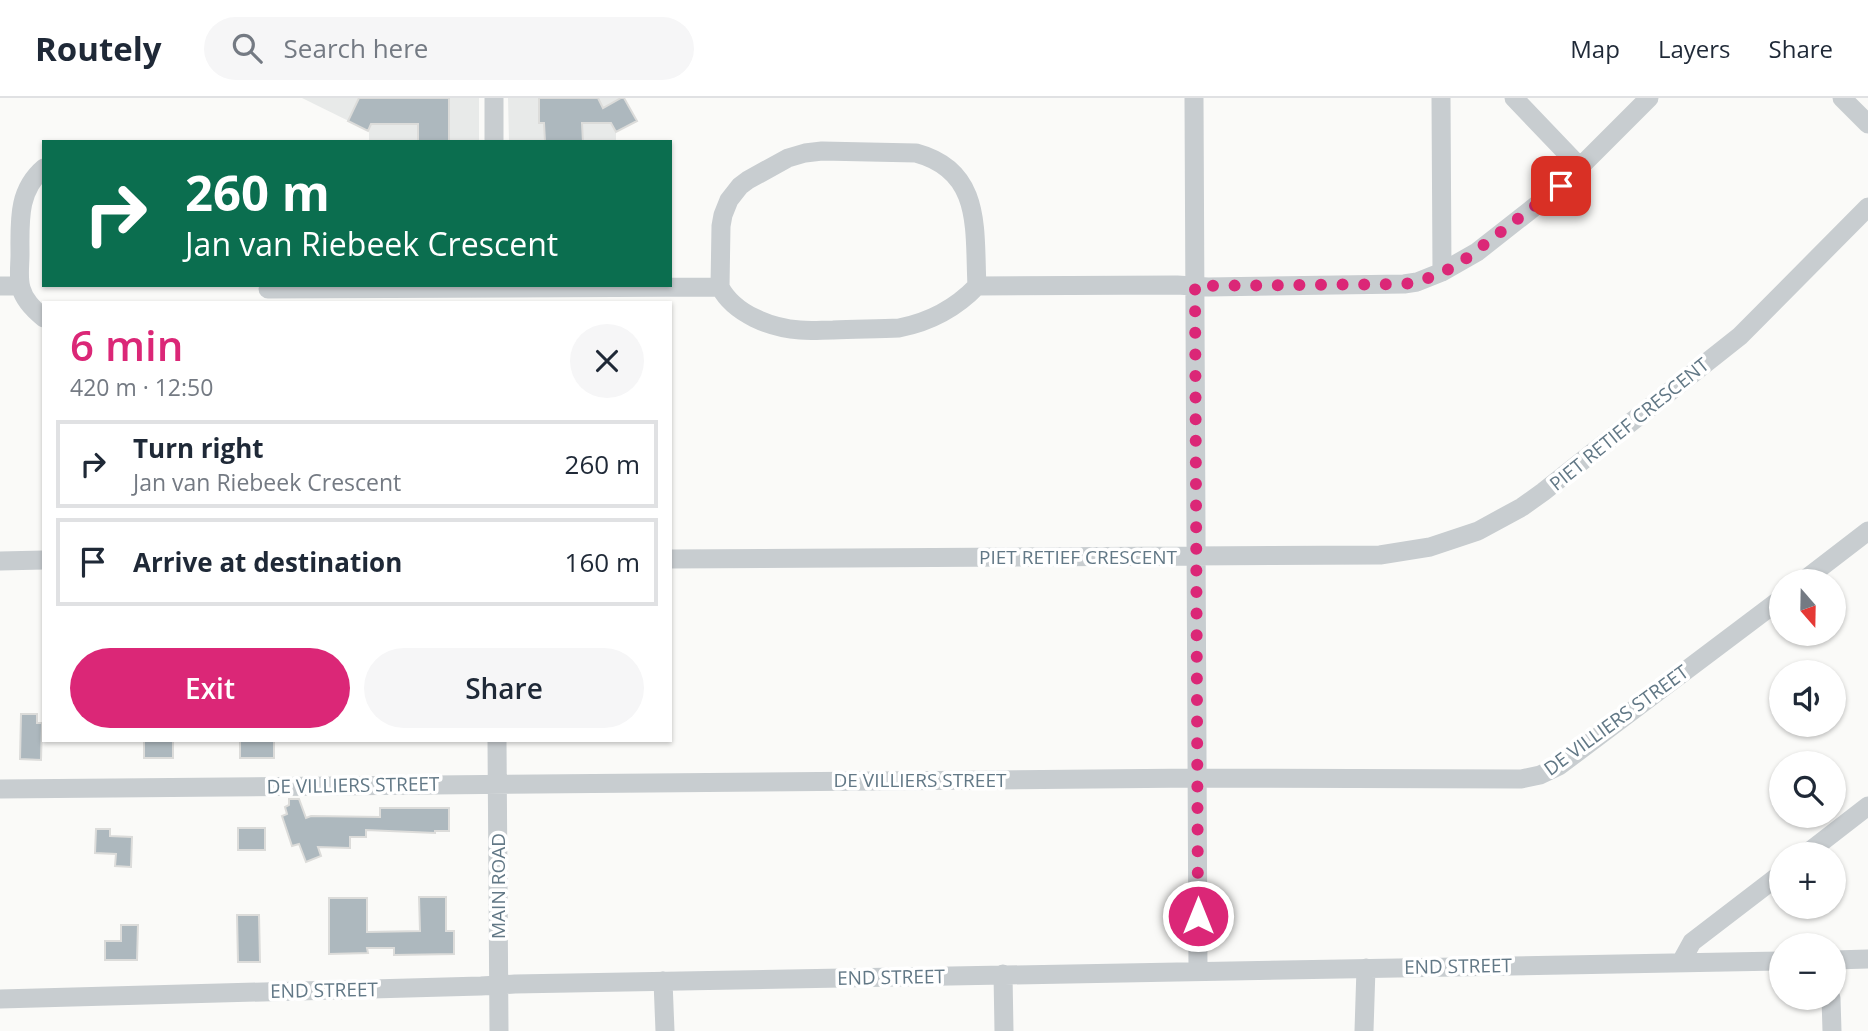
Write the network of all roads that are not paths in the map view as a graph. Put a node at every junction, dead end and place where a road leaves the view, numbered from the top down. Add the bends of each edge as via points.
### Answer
1 (494, 98) edge
2 (1194, 98) edge
3 (1441, 98) edge
4 (1514, 98) edge
5 (1648, 98) edge
6 (1842, 98) edge
7 (1868, 124) edge
8 (494, 140) edge
9 (1580, 167) junction
10 (42, 170) edge
11 (1868, 207) edge
12 (1442, 272) junction
13 (0, 286) edge
14 (20, 286) junction
15 (977, 286) junction
16 (1195, 286) junction
17 (720, 288) junction
18 (264, 292) edge
19 (495, 292) edge
20 (42, 316) edge
21 (1868, 531) edge
22 (1197, 556) junction
23 (672, 559) edge
24 (0, 561) edge
25 (42, 561) edge
26 (1819, 569) edge
27 (1769, 608) edge
28 (497, 742) edge
29 (1198, 778) junction
30 (497, 784) junction
31 (0, 789) edge
32 (1868, 806) edge
33 (1822, 842) edge
34 (1769, 883) edge
35 (1868, 959) edge
36 (1846, 960) edge
37 (1769, 961) edge
38 (1681, 962) junction
39 (1366, 968) junction
40 (1198, 971) junction
41 (1003, 974) junction
42 (663, 981) junction
43 (498, 985) junction
44 (0, 999) edge
45 (1831, 1010) edge
46 (499, 1031) edge
47 (665, 1031) edge
48 (1004, 1031) edge
49 (1364, 1031) edge
50 (1832, 1031) edge

1 - 8 street
2 - 16 street
3 - 12 street
4 - 9 street
5 - 9 street
6 - 7 street
9 - 12 street via 1477,252
10 - 14 street via 27,188 20,209
11 - 22 street, PIET RETIEF CRESCENT via 1740,336 1501,520 1454,540 1380,555
12 - 16 street via 1405,284
13 - 14 street
14 - 20 street
15 - 16 street
15 - 17 street via 941,314 913,326 800,330 736,308
15 - 17 street via 971,202 963,183 949,168 916,152 822,151 788,158 757,173 733,194 720,226
16 - 22 street
17 - 19 street
18 - 19 street
21 - 26 street
22 - 23 street, PIET RETIEF CRESCENT
22 - 29 street
24 - 25 street
27 - 29 street, DE VILLIERS STREET via 1559,766 1540,775 1521,779
28 - 30 street, MAIN ROAD
29 - 30 street, DE VILLIERS STREET
29 - 40 street
30 - 31 street, DE VILLIERS STREET
30 - 43 street, MAIN ROAD
32 - 33 street
34 - 38 street via 1692,942
35 - 36 street
37 - 38 street, END STREET
38 - 39 street, END STREET
39 - 40 street, END STREET
39 - 49 street
40 - 41 street, END STREET
41 - 42 street, END STREET
41 - 48 street
42 - 43 street, END STREET
42 - 47 street
43 - 44 street, END STREET
43 - 46 street, MAIN ROAD
45 - 50 street

